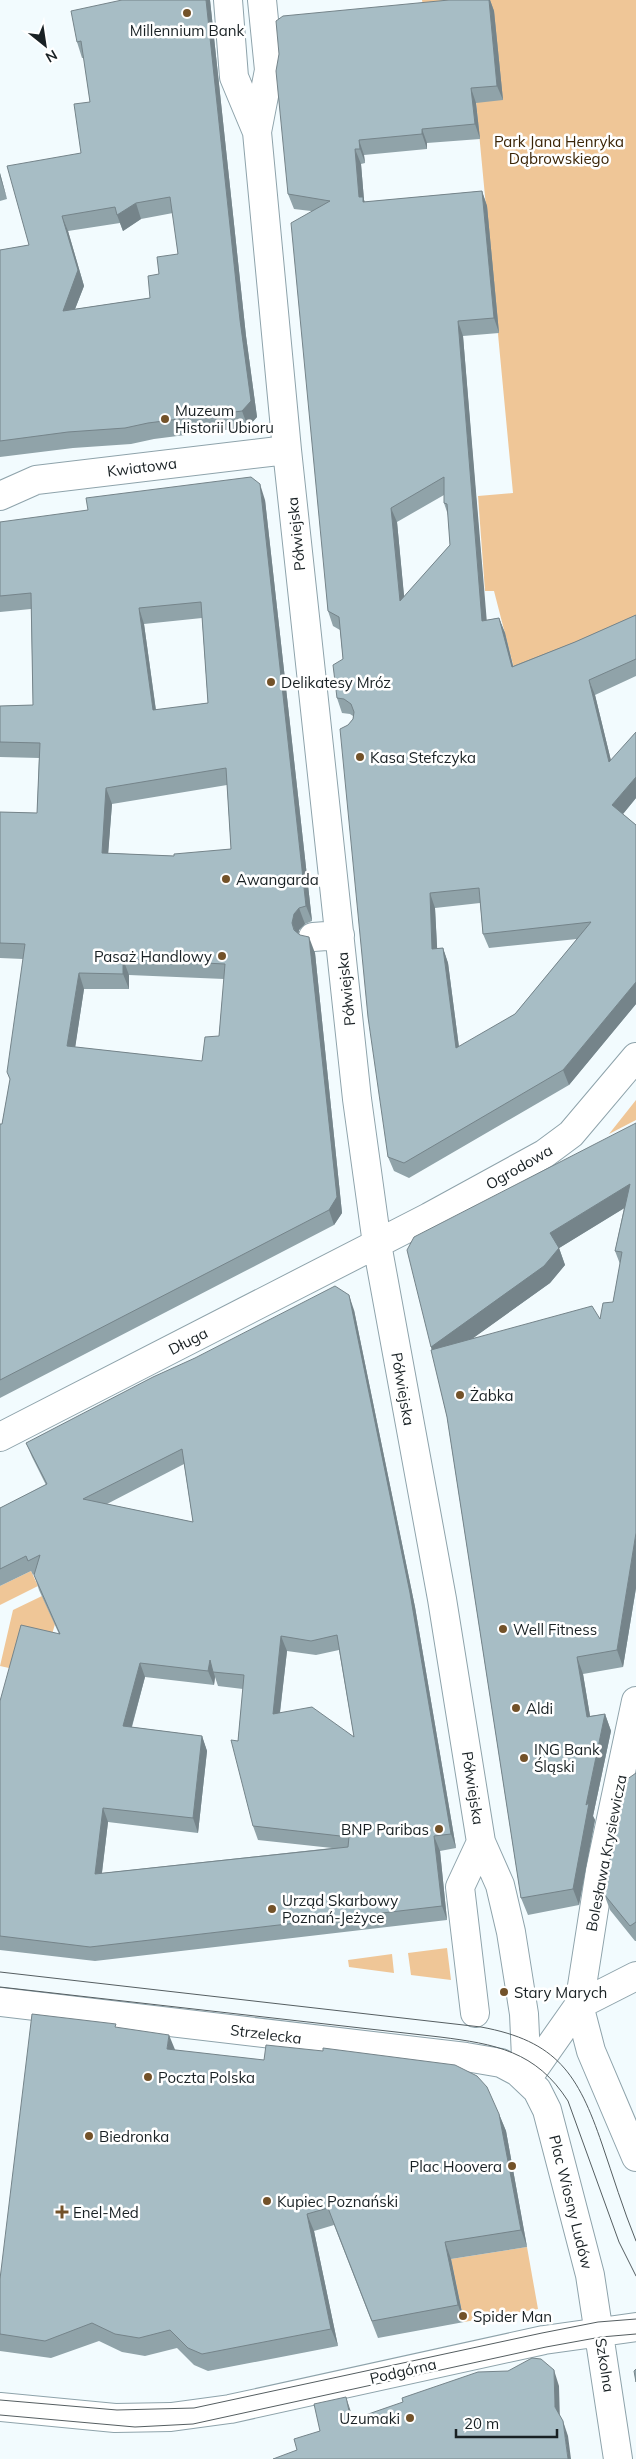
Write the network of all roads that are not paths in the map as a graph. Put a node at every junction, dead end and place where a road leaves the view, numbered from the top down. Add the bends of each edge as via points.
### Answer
1 (228, 0) edge
2 (262, 0) edge
3 (256, 132) junction
4 (287, 450) junction
5 (0, 496) edge
6 (340, 935) junction
7 (313, 937) dead end
8 (636, 1057) edge
9 (377, 1244) junction
10 (0, 1437) edge
11 (636, 1701) edge
12 (481, 1842) junction
13 (636, 1976) edge
14 (0, 2002) edge
15 (578, 2005) junction
16 (475, 2013) dead end
17 (527, 2080) junction
18 (636, 2156) edge
19 (636, 2327) edge
20 (599, 2331) junction
21 (0, 2407) edge
22 (618, 2459) edge

1 - 3 street, Półwiejska via 234,77
2 - 3 street, Półwiejska via 269,70
3 - 4 street, Półwiejska
4 - 5 street, Kwiatowa via 36,480
4 - 6 street, Półwiejska via 331,730
6 - 7 street, Półwiejska
6 - 9 street, Półwiejska
8 - 9 street, Ogrodowa via 571,1134 544,1154
9 - 10 street, Długa
9 - 12 street, Półwiejska via 442,1599
11 - 15 street, Bolesława Krysiewicza via 600,1871
12 - 16 street, Półwiejska via 460,1887
12 - 17 street, Półwiejska via 500,1885 511,1932 524,2014
13 - 15 street
14 - 17 street, Strzelecka via 471,2057 501,2063
15 - 17 street
15 - 18 street via 592,2052
17 - 20 street, Plac Wiosny Ludów via 541,2096 550,2117 590,2275
19 - 20 street, Podgórna
20 - 21 street, Podgórna via 544,2340 230,2409 171,2417 115,2418
20 - 22 street, Szkolna

